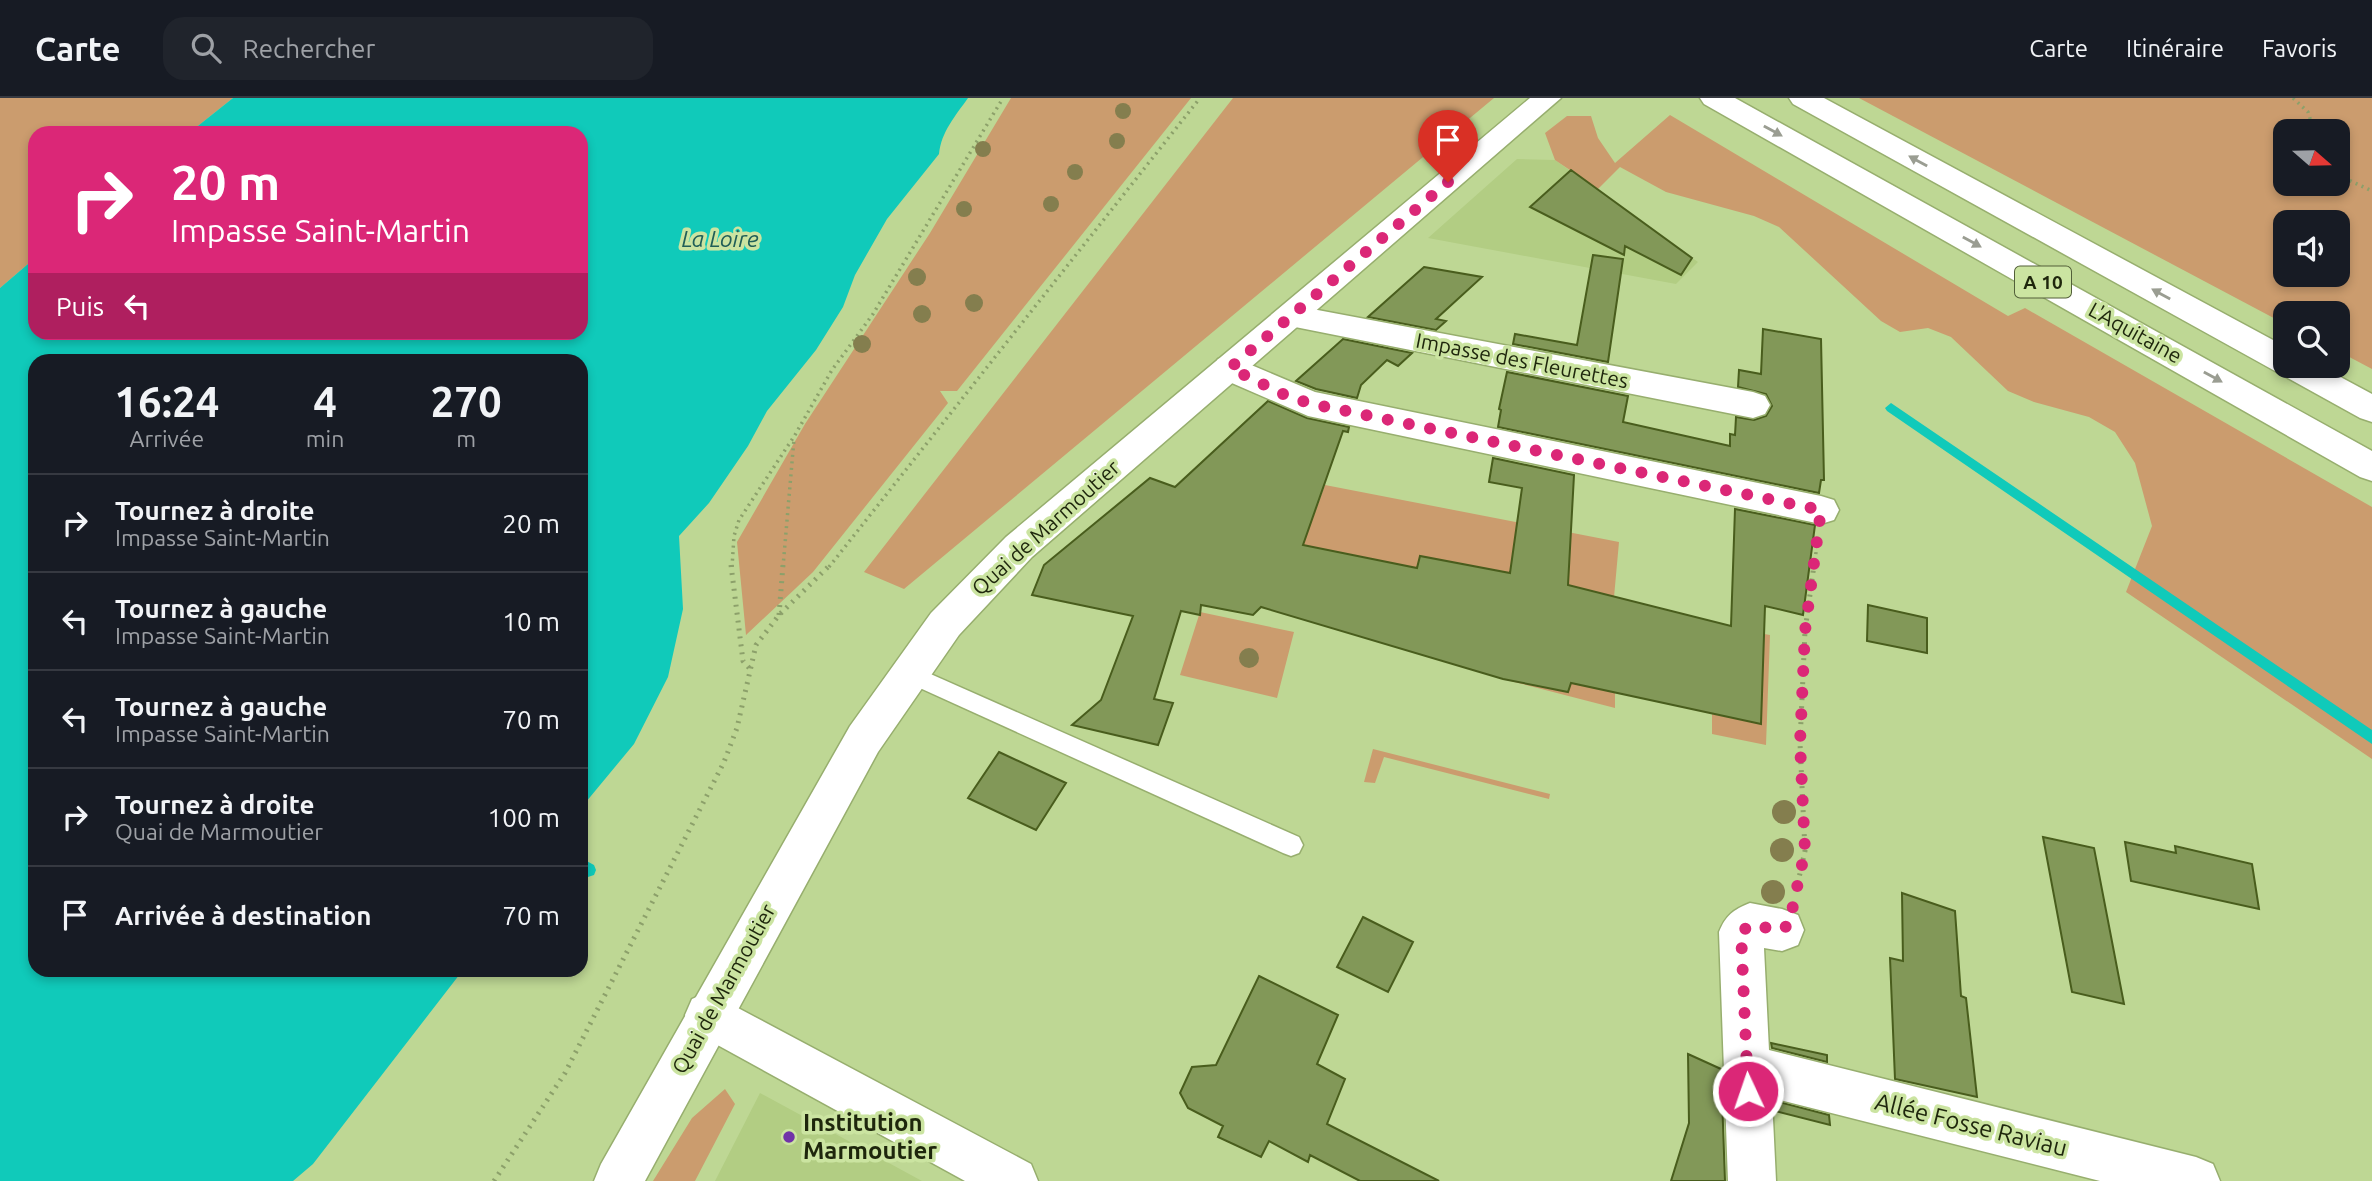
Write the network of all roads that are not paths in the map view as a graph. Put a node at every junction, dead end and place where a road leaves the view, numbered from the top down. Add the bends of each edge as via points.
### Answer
1 (1547, 98) edge
2 (1714, 98) edge
3 (1803, 98) edge
4 (1291, 316) junction
5 (2273, 355) edge
6 (1230, 368) junction
7 (2315, 378) edge
8 (1753, 405) dead end
9 (2372, 409) edge
10 (2372, 467) edge
11 (1821, 510) road end
12 (908, 673) junction
13 (1292, 845) dead end
14 (1782, 930) road end
15 (708, 1016) junction
16 (1747, 1068) junction
17 (618, 1181) edge
18 (1014, 1181) edge
19 (1752, 1181) edge
20 (2196, 1181) edge

1 - 4 main road, Quai de Marmoutier
2 -> 10 main road, L'Aquitaine / A 10
5 -> 3 main road, A 10
4 - 6 main road, Quai de Marmoutier
4 - 8 main road, Impasse des Fleurettes
6 - 11 main road via 1308,403
6 - 12 main road, Quai de Marmoutier via 1019,547 954,614
7 - 9 main road
12 - 13 lane
12 - 15 main road, Quai de Marmoutier via 864,739
14 - 16 main road via 1750,925 1741,932
15 - 17 main road, Quai de Marmoutier
15 - 18 main road
16 - 19 main road
16 - 20 main road, Allée Fosse Raviau

